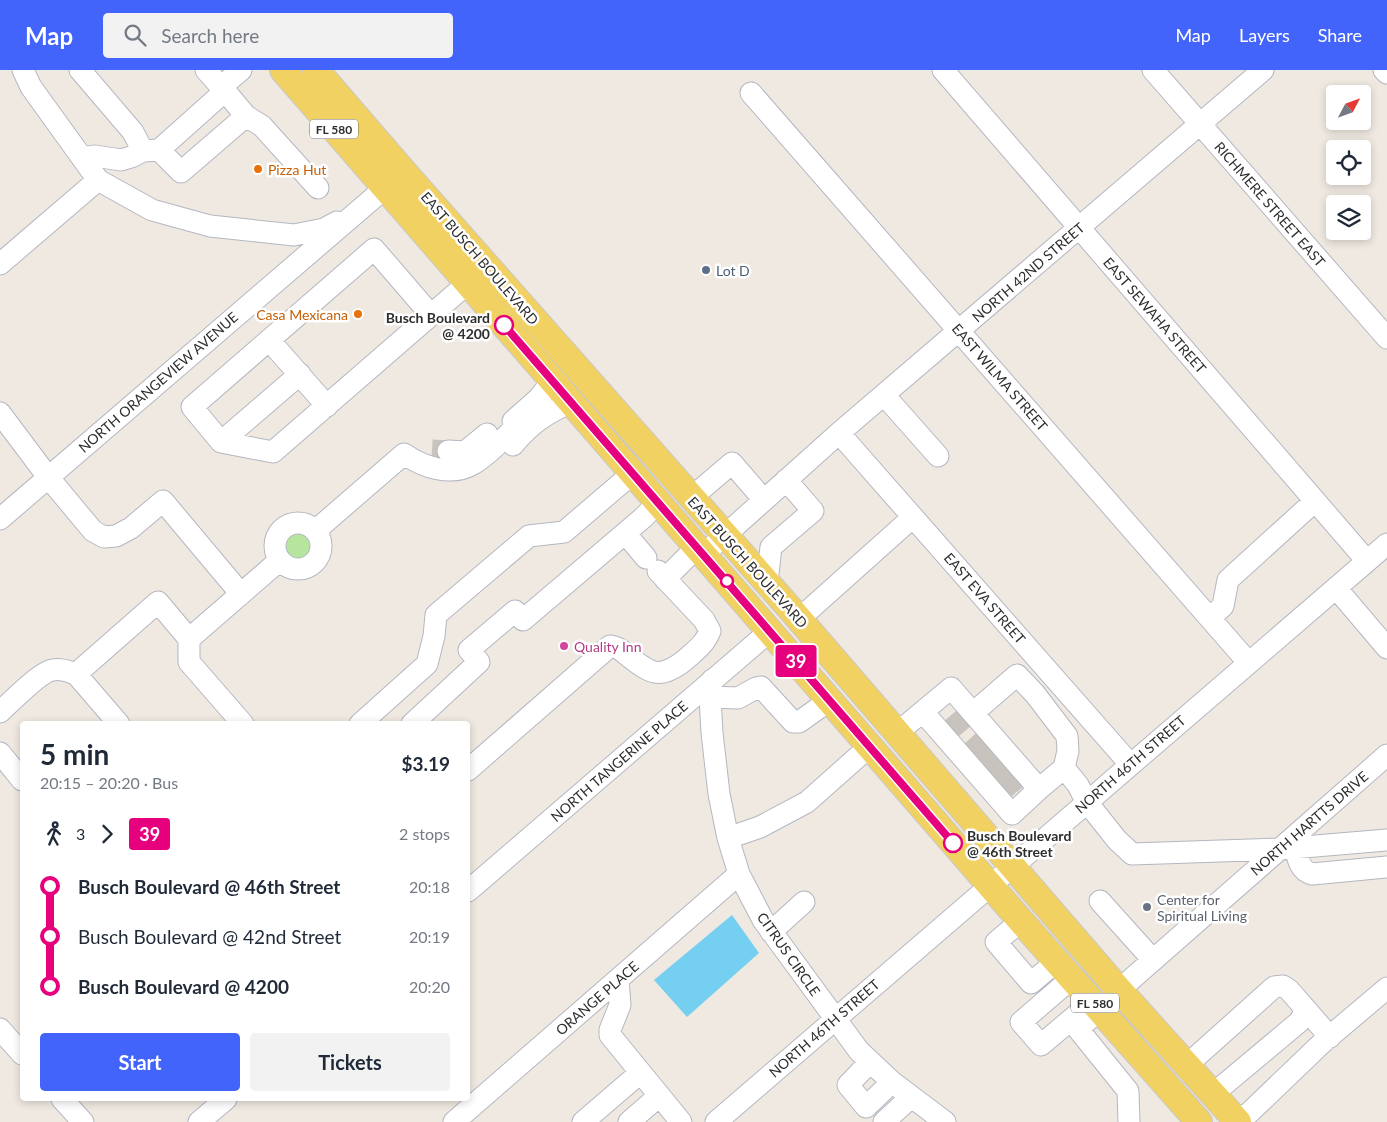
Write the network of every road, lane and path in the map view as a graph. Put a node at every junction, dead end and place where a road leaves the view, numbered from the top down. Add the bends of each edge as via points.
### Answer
1 (23, 70) edge
2 (80, 70) edge
3 (206, 70) edge
4 (241, 70) edge
5 (283, 70) edge
6 (316, 70) edge
7 (943, 70) edge
8 (1153, 70) edge
9 (1263, 70) edge
10 (1384, 70) edge
11 (1387, 73) edge
12 (223, 89) junction
13 (751, 93) dead end
14 (246, 116) junction
15 (1200, 125) junction
16 (151, 151) junction
17 (82, 158) junction
18 (98, 180) junction
19 (318, 188) dead end
20 (385, 188) junction
21 (362, 208) junction
22 (1080, 228) junction
23 (0, 264) edge
24 (468, 283) junction
25 (511, 294) junction
26 (431, 315) junction
27 (960, 331) junction
28 (1387, 338) edge
29 (269, 340) junction
30 (300, 374) junction
31 (553, 380) junction
32 (884, 395) junction
33 (571, 402) junction
34 (327, 406) junction
35 (0, 413) edge
36 (515, 424) junction
37 (839, 433) junction
38 (221, 442) junction
39 (938, 456) dead end
40 (469, 458) junction
41 (412, 460) junction
42 (633, 473) junction
43 (48, 477) junction
44 (786, 480) junction
45 (691, 498) junction
46 (764, 500) junction
47 (1316, 501) junction
48 (658, 502) junction
49 (913, 517) junction
50 (0, 518) edge
51 (315, 531) junction
52 (625, 533) junction
53 (724, 535) junction
54 (1387, 544) edge
55 (700, 550) junction
56 (280, 560) junction
57 (1367, 561) junction
58 (656, 569) junction
59 (767, 583) junction
60 (1336, 588) junction
61 (241, 594) junction
62 (1210, 618) junction
63 (799, 619) junction
64 (770, 631) junction
65 (188, 639) junction
66 (1387, 648) edge
67 (1248, 662) junction
68 (674, 667) junction
69 (76, 674) junction
70 (707, 690) junction
71 (830, 700) junction
72 (0, 712) edge
73 (116, 721) edge
74 (240, 721) edge
75 (363, 721) edge
76 (415, 721) edge
77 (897, 733) junction
78 (870, 746) junction
79 (983, 752) junction
80 (0, 753) edge
81 (1387, 755) edge
82 (1130, 764) junction
83 (470, 768) edge
84 (1064, 768) junction
85 (20, 778) edge
86 (1086, 801) junction
87 (728, 838) junction
88 (1387, 840) edge
89 (1288, 848) junction
90 (1011, 866) junction
91 (1387, 867) edge
92 (739, 874) junction
93 (990, 885) junction
94 (470, 889) edge
95 (1100, 901) dead end
96 (804, 902) dead end
97 (771, 932) junction
98 (1153, 960) junction
99 (1064, 969) junction
100 (618, 980) junction
101 (1387, 988) edge
102 (1119, 990) junction
103 (1096, 1006) junction
104 (1304, 1007) junction
105 (835, 1018) junction
106 (0, 1029) edge
107 (1123, 1035) junction
108 (1330, 1037) junction
109 (20, 1052) edge
110 (870, 1062) junction
111 (1187, 1064) junction
112 (640, 1073) junction
113 (892, 1082) junction
114 (1213, 1094) junction
115 (659, 1096) junction
116 (912, 1097) junction
117 (64, 1101) edge
118 (224, 1101) edge
119 (676, 1120) edge
120 (1238, 1121) edge
121 (82, 1122) edge
122 (200, 1122) edge
123 (454, 1122) edge
124 (583, 1122) edge
125 (629, 1122) edge
126 (716, 1122) edge
127 (884, 1122) edge
128 (945, 1122) edge
129 (1129, 1122) edge
130 (1199, 1122) edge

1 - 17 street via 31,87
2 - 16 street
3 - 12 street
4 - 12 street
5 - 20 main road, EAST BUSCH BOULEVARD / FL 580
6 - 25 main road, EAST BUSCH BOULEVARD / FL 580
7 - 22 street, EAST SEWAHA STREET
8 - 15 street, RICHMERE STREET EAST
9 - 15 street, NORTH 42ND STREET
10 - 11 street
12 - 14 street
12 - 16 street
13 - 27 street, EAST WILMA STREET
14 - 16 street via 181,172
14 - 19 street via 262,126
15 - 22 street, NORTH 42ND STREET
15 - 28 street, RICHMERE STREET EAST
16 - 17 street via 121,160 95,156
17 - 18 street
18 - 21 street via 152,210 210,226 294,235 324,229
18 - 23 street
20 - 21 street, NORTH ORANGEVIEW AVENUE
20 - 24 main road, EAST BUSCH BOULEVARD / FL 580
20 - 25 main road via 405,196 476,273
21 - 43 street, NORTH ORANGEVIEW AVENUE
22 - 27 street, NORTH 42ND STREET
22 - 47 street, EAST SEWAHA STREET
24 - 26 street
24 - 31 main road, EAST BUSCH BOULEVARD / FL 580
25 - 45 main road, EAST BUSCH BOULEVARD / FL 580
26 - 29 street via 374,249
26 - 34 street
27 - 32 street, NORTH 42ND STREET
27 - 62 street, EAST WILMA STREET
29 - 30 street
29 - 38 street via 192,407
30 - 34 street
30 - 38 street
31 - 33 main road, EAST BUSCH BOULEVARD / FL 580
31 - 36 street
32 - 37 street, NORTH 42ND STREET
32 - 39 street
33 - 36 street via 541,418
33 - 42 main road, EAST BUSCH BOULEVARD / FL 580
34 - 38 street via 274,452
35 - 43 street
36 - 40 street via 479,460
37 - 44 street, NORTH 42ND STREET
37 - 49 street, EAST EVA STREET
40 - 41 street via 466,452 440,451
40 - 41 street via 452,470 441,470
41 - 51 street via 404,454
42 - 48 main road, EAST BUSCH BOULEVARD / FL 580
42 - 75 street via 564,532 529,536 436,615 427,664
43 - 50 street, NORTH ORANGEVIEW AVENUE
43 - 61 street via 93,531 104,537 116,536 131,528 163,501
44 - 46 street, NORTH 42ND STREET
44 - 59 street via 813,511 771,548
45 - 46 street via 732,463
45 - 53 main road, EAST BUSCH BOULEVARD / FL 580
46 - 53 street, NORTH 42ND STREET
47 - 57 street, EAST SEWAHA STREET
47 - 62 street via 1228,580 1223,606
48 - 52 street
48 - 55 main road, EAST BUSCH BOULEVARD / FL 580
49 - 63 street
49 - 82 street, EAST EVA STREET
51 - 56 street via 301,524 286,526 276,538
51 - 56 street via 320,551 312,564 299,569
52 - 58 street
52 - 76 street via 523,620 515,611 469,650 479,662
53 - 55 street, NORTH 42ND STREET
53 - 59 main road, EAST BUSCH BOULEVARD / FL 580
54 - 57 street, NORTH 46TH STREET
55 - 58 street, NORTH 42ND STREET
55 - 64 main road, EAST BUSCH BOULEVARD / FL 580
56 - 61 street
57 - 60 street, NORTH 46TH STREET
58 - 68 street via 710,630 706,641
59 - 63 main road, EAST BUSCH BOULEVARD / FL 580
60 - 66 street
60 - 67 street, NORTH 46TH STREET
61 - 65 street
62 - 67 street, EAST WILMA STREET
63 - 77 main road, EAST BUSCH BOULEVARD / FL 580
64 - 70 street, NORTH TANGERINE PLACE
64 - 71 main road, EAST BUSCH BOULEVARD / FL 580
65 - 69 street via 158,602
65 - 74 street via 189,662
67 - 82 street, NORTH 46TH STREET
68 - 70 street
68 - 83 street via 658,674 644,668 617,647 610,646
69 - 72 street via 60,669 50,670
69 - 73 street
70 - 71 street via 738,698 760,688 792,722 799,722
70 - 87 street, CITRUS CIRCLE via 719,794
70 - 94 street, NORTH TANGERINE PLACE
71 - 78 main road, EAST BUSCH BOULEVARD / FL 580
77 - 79 street
77 - 90 main road, EAST BUSCH BOULEVARD / FL 580
78 - 87 street via 807,802 760,827
78 - 93 main road, EAST BUSCH BOULEVARD / FL 580
79 - 84 street
79 - 84 street via 1016,674 1067,736
80 - 85 street
81 - 89 street, NORTH HARTTS DRIVE
82 - 86 street, NORTH 46TH STREET
84 - 86 street
86 - 89 street via 1132,854
86 - 90 street, NORTH 46TH STREET
87 - 92 street, CITRUS CIRCLE
88 - 89 street
89 - 91 street via 1306,872 1312,874
89 - 98 street, NORTH HARTTS DRIVE
90 - 93 street, NORTH 46TH STREET
90 - 102 main road, EAST BUSCH BOULEVARD / FL 580
92 - 97 street, CITRUS CIRCLE
92 - 100 street, ORANGE PLACE
93 - 99 main road, EAST BUSCH BOULEVARD / FL 580
93 - 105 street, NORTH 46TH STREET
95 - 98 street
96 - 97 street
97 - 105 street, CITRUS CIRCLE
98 - 102 street, NORTH HARTTS DRIVE
99 - 103 main road, EAST BUSCH BOULEVARD / FL 580
99 - 103 street via 1021,1022 1041,1045
100 - 112 street via 620,1005 610,1035
100 - 123 street, ORANGE PLACE
101 - 108 street
102 - 111 main road, EAST BUSCH BOULEVARD / FL 580
103 - 107 main road, EAST BUSCH BOULEVARD / FL 580
103 - 129 street via 1078,1029 1128,1091
104 - 108 street
104 - 111 street via 1283,986 1274,986
104 - 114 street via 1299,1022
105 - 110 street, CITRUS CIRCLE
105 - 126 street, NORTH 46TH STREET
106 - 109 street
107 - 120 main road via 1141,1041 1199,1107 1213,1117
107 - 130 main road, EAST BUSCH BOULEVARD / FL 580
108 - 120 street
110 - 113 street, CITRUS CIRCLE
110 - 113 street via 848,1084 866,1107
111 - 114 main road, EAST BUSCH BOULEVARD / FL 580
112 - 115 street
112 - 124 street
113 - 116 street, CITRUS CIRCLE
114 - 120 main road, EAST BUSCH BOULEVARD / FL 580
115 - 119 street
115 - 125 street
116 - 127 street
116 - 128 street, CITRUS CIRCLE
117 - 121 street
118 - 122 street

